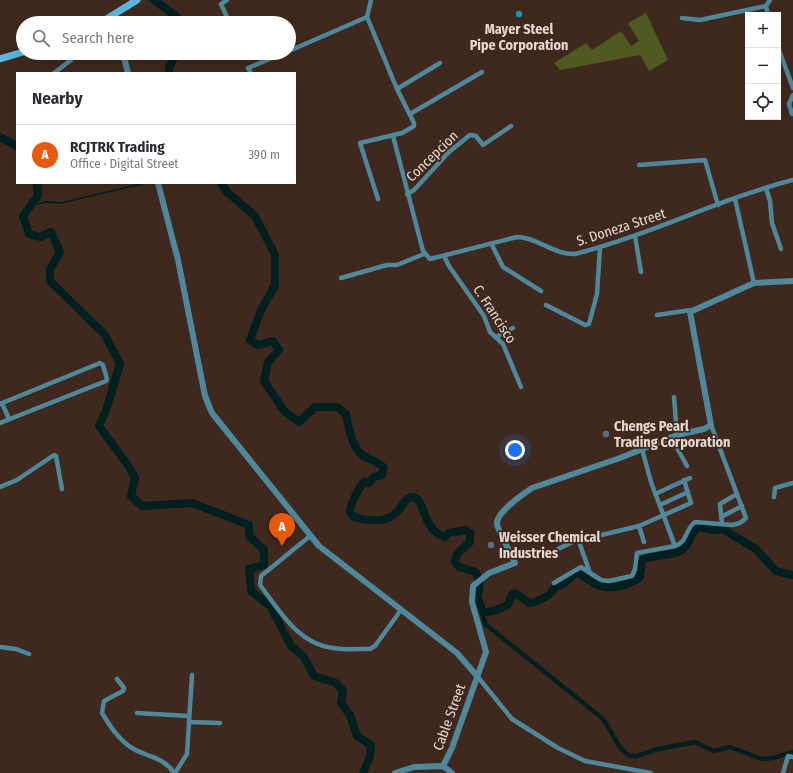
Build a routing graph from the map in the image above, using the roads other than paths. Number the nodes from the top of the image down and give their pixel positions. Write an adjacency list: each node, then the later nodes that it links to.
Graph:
1 (227, 0): 8 (street)
2 (371, 0): 9 (street)
3 (770, 0): 5 (street)
4 (136, 1): 7 (main road)
5 (766, 6): 6 (street); 10 (street)
6 (767, 12)
7 (117, 16)
8 (227, 16)
9 (367, 17): 11 (street); 24 (street)
10 (682, 18)
11 (296, 48)
12 (778, 48): 23 (street)
13 (16, 54): 14 (main road)
14 (0, 59)
15 (71, 60): 20 (street)
16 (125, 60): 21 (street)
17 (266, 60): 19 (street)
18 (440, 63): 24 (street)
19 (249, 71)
20 (55, 72)
21 (128, 72)
22 (482, 72): 26 (street)
23 (793, 88)
24 (397, 89): 26 (street)
25 (793, 95): 27 (street)
26 (410, 114): 29 (street)
27 (792, 114)
28 (511, 126): 34 (street, Concepcion)
29 (393, 136): 34 (street); 35 (street)
30 (639, 165): 37 (street)
31 (793, 180): 33 (street, S. Doneza Street)
32 (158, 184): 78 (street)
33 (766, 188): 36 (street, S. Doneza Street); 41 (street)
34 (407, 194): 42 (street)
35 (378, 199)
36 (735, 199): 37 (street, S. Doneza Street); 47 (street)
37 (718, 205): 38 (street, S. Doneza Street)
38 (634, 236): 40 (street, S. Doneza Street); 44 (street)
39 (492, 243): 40 (street, S. Doneza Street); 43 (street, S. Doneza Street); 48 (street)
40 (600, 248): 49 (street)
41 (781, 249)
42 (424, 254): 43 (street, S. Doneza Street); 45 (street)
43 (444, 256): 53 (street, C. Francisco)
44 (641, 272)
45 (341, 278)
46 (793, 281): 47 (street)
47 (754, 283): 50 (street)
48 (541, 291)
49 (546, 305)
50 (692, 310): 51 (street); 59 (street)
51 (657, 315)
52 (513, 328): 53 (street)
53 (496, 337): 54 (street, C. Francisco)
54 (521, 387)
55 (674, 397): 60 (street)
56 (1, 404): 57 (street); 57 (street)
57 (9, 419): 58 (street)
58 (0, 423)
59 (711, 425): 60 (street); 70 (street)
60 (674, 436): 61 (street); 62 (street)
61 (642, 449): 69 (street); 89 (street, Cable Street)
62 (687, 466)
63 (690, 478): 64 (street)
64 (684, 480): 68 (street); 69 (street)
65 (793, 483): 71 (street)
66 (0, 487): 67 (street)
67 (62, 488)
68 (688, 492): 72 (street); 74 (street)
69 (655, 494): 72 (street)
70 (737, 494): 73 (street); 75 (street)
71 (774, 497)
72 (660, 505): 74 (street)
73 (742, 506): 75 (street); 76 (street)
74 (663, 516): 77 (street); 81 (street)
75 (721, 517): 76 (street)
76 (722, 524): 81 (street)
77 (639, 526): 79 (street); 80 (street)
78 (310, 536): 85 (street); 85 (street)
79 (578, 539): 82 (street); 83 (street)
80 (644, 542)
81 (675, 546): 83 (street)
82 (558, 549)
83 (590, 573): 84 (street)
84 (554, 583)
85 (401, 610): 89 (street)
86 (0, 647): 87 (street)
87 (29, 654)
88 (192, 675): 92 (street)
89 (477, 676): 96 (street, Cable Street); 100 (street)
90 (117, 679): 97 (street)
91 (137, 713): 92 (street)
92 (189, 716): 93 (street)
93 (189, 722): 94 (street); 97 (street)
94 (220, 723)
95 (793, 757): 101 (street)
96 (443, 766): 98 (street); 99 (street)
97 (174, 773)
98 (395, 773)
99 (452, 773)
100 (651, 773)
101 (783, 773)

